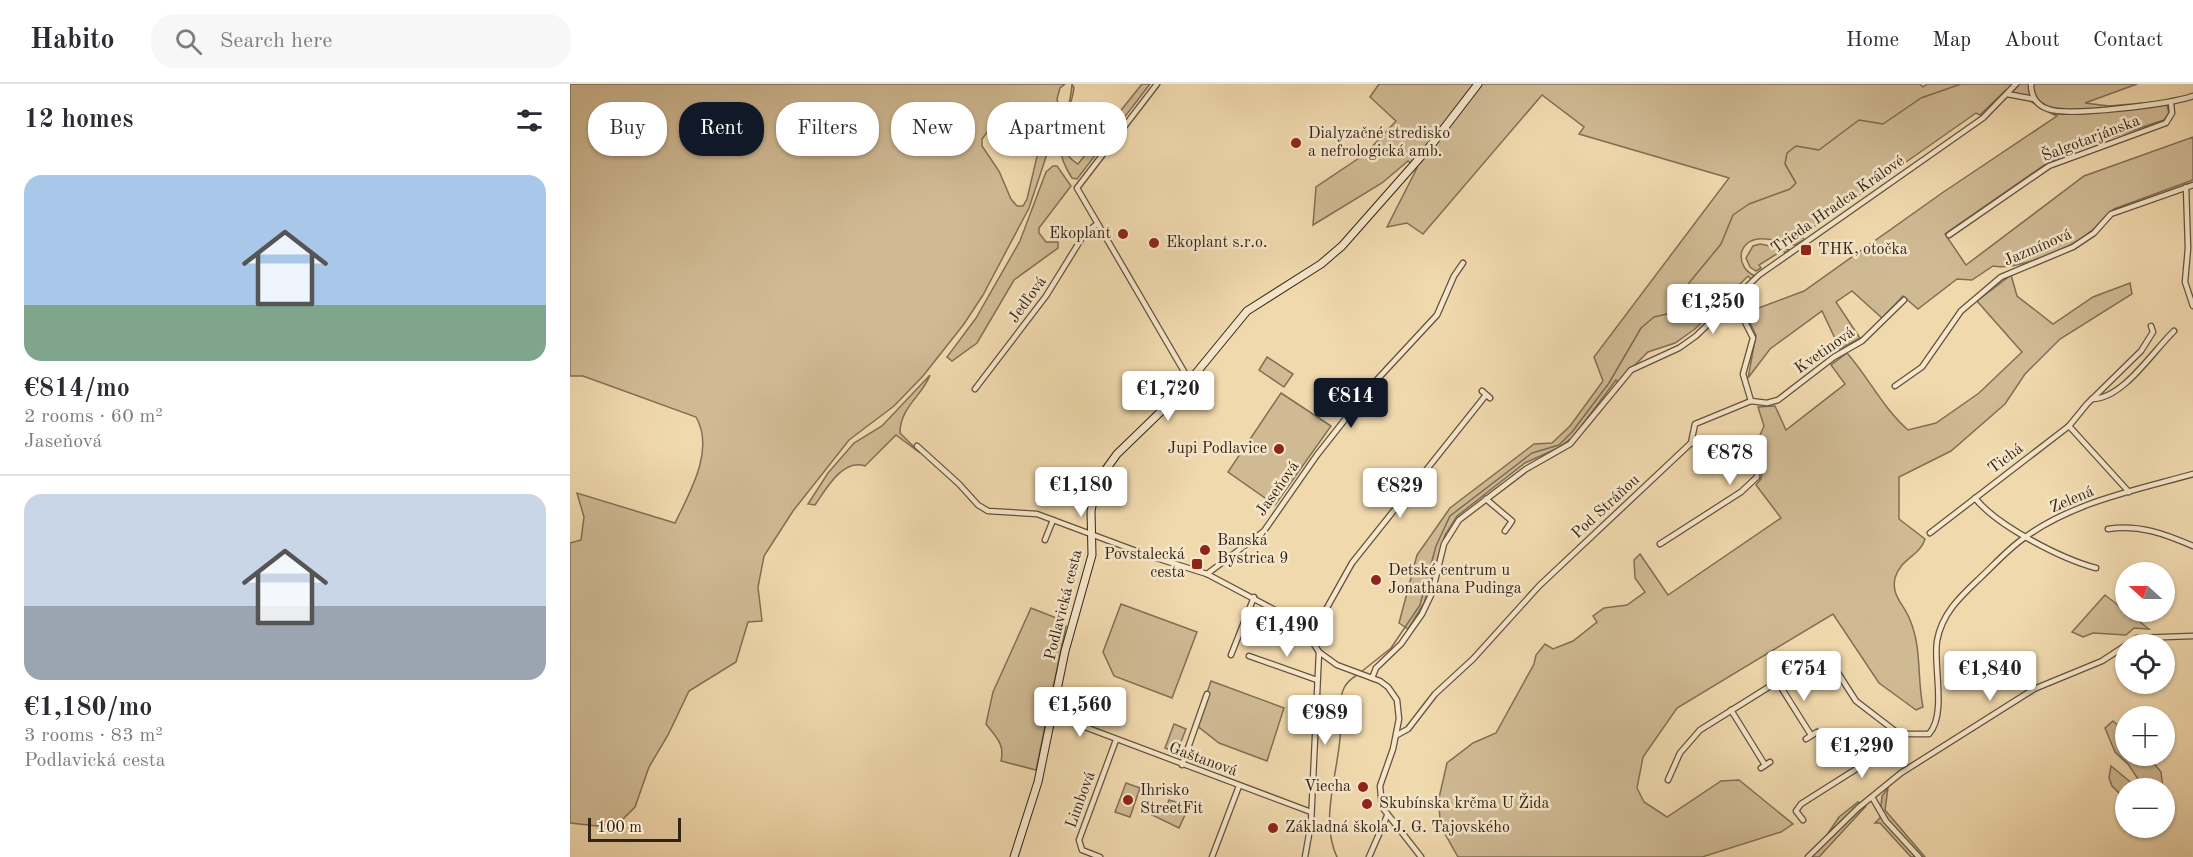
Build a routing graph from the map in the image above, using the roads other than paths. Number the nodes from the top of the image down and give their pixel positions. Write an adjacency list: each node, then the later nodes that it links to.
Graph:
1 (1157, 84): 11 (street)
2 (1478, 84): 19 (main road, Podlavická cesta)
3 (2016, 84): 5 (street, Trieda Hradca Králové)
4 (2031, 84): 7 (street)
5 (2007, 94): 7 (street, Šalgotarjánska); 14 (street, Trieda Hradca Králové)
6 (2193, 96): 8 (street, Šalgotarjánska)
7 (2034, 99): 8 (street, Šalgotarjánska)
8 (2171, 103): 12 (street, Šalgotarjánska)
9 (2193, 185): 10 (street, Jazmínová)
10 (2186, 187): 16 (street); 20 (street, Jazmínová)
11 (1097, 224): 19 (street); 21 (street, Jedľová)
12 (1949, 235)
13 (1463, 263): 42 (street, Jaseňová)
14 (1734, 300): 24 (street); 31 (street, Trieda Hradca Králové)
15 (1904, 300): 24 (street, Kvetinová)
16 (2193, 306)
17 (2151, 326): 23 (street, Tichá)
18 (2174, 331): 23 (street, Tichá)
19 (1189, 380): 36 (main road, Podlavická cesta)
20 (1895, 386)
21 (975, 388)
22 (1486, 395): 45 (street)
23 (2092, 399): 25 (street, Tichá)
24 (1751, 401): 26 (street, Kvetinová)
25 (2069, 426): 29 (street, Zelená); 30 (street, Tichá)
26 (1691, 443): 39 (street); 57 (street, Pod Stráňou)
27 (917, 446): 32 (street)
28 (2193, 474): 29 (street, Zelená)
29 (2128, 492): 37 (street, Zelená)
30 (1975, 498): 35 (street, Tichá); 37 (street)
31 (1486, 499): 34 (street); 49 (street, Trieda Hradca Králové)
32 (1053, 520): 36 (street); 38 (street)
33 (2108, 529): 40 (street)
34 (1505, 531)
35 (1930, 533)
36 (1092, 534): 42 (street); 54 (main road, Podlavická cesta)
37 (2026, 536): 41 (street); 56 (street, Zelená)
38 (1045, 540)
39 (1660, 544)
40 (2193, 546)
41 (2096, 568)
42 (1208, 574): 43 (street)
43 (1254, 597): 45 (street); 47 (street)
44 (2193, 636): 65 (street)
45 (1310, 638): 46 (street)
46 (1319, 652): 49 (street); 50 (street)
47 (1231, 655)
48 (1249, 656): 50 (street)
49 (1372, 678): 57 (street)
50 (1317, 680): 66 (street)
51 (1777, 681): 53 (street); 56 (street); 58 (street)
52 (1207, 694): 61 (street)
53 (1731, 710): 62 (street); 63 (street)
54 (1053, 715): 60 (street, Gaštanová); 69 (main road, Podlavická cesta)
55 (1817, 732): 58 (street)
56 (1899, 734): 68 (street)
57 (1397, 735): 67 (street)
58 (1811, 735): 59 (street)
59 (1806, 739)
60 (1116, 740): 61 (street, Gaštanová); 70 (street, Limbová)
61 (1182, 765): 64 (street, Gaštanová)
62 (1765, 765)
63 (1668, 780)
64 (1239, 786): 66 (street, Gaštanová); 71 (street)
65 (1872, 796): 75 (street); 76 (street)
66 (1311, 812): 72 (street)
67 (1387, 816): 73 (street); 74 (street)
68 (1803, 820)
69 (1014, 857)
70 (1100, 857)
71 (1212, 857)
72 (1305, 857)
73 (1369, 857)
74 (1420, 857)
75 (1808, 857)
76 (1919, 857)

